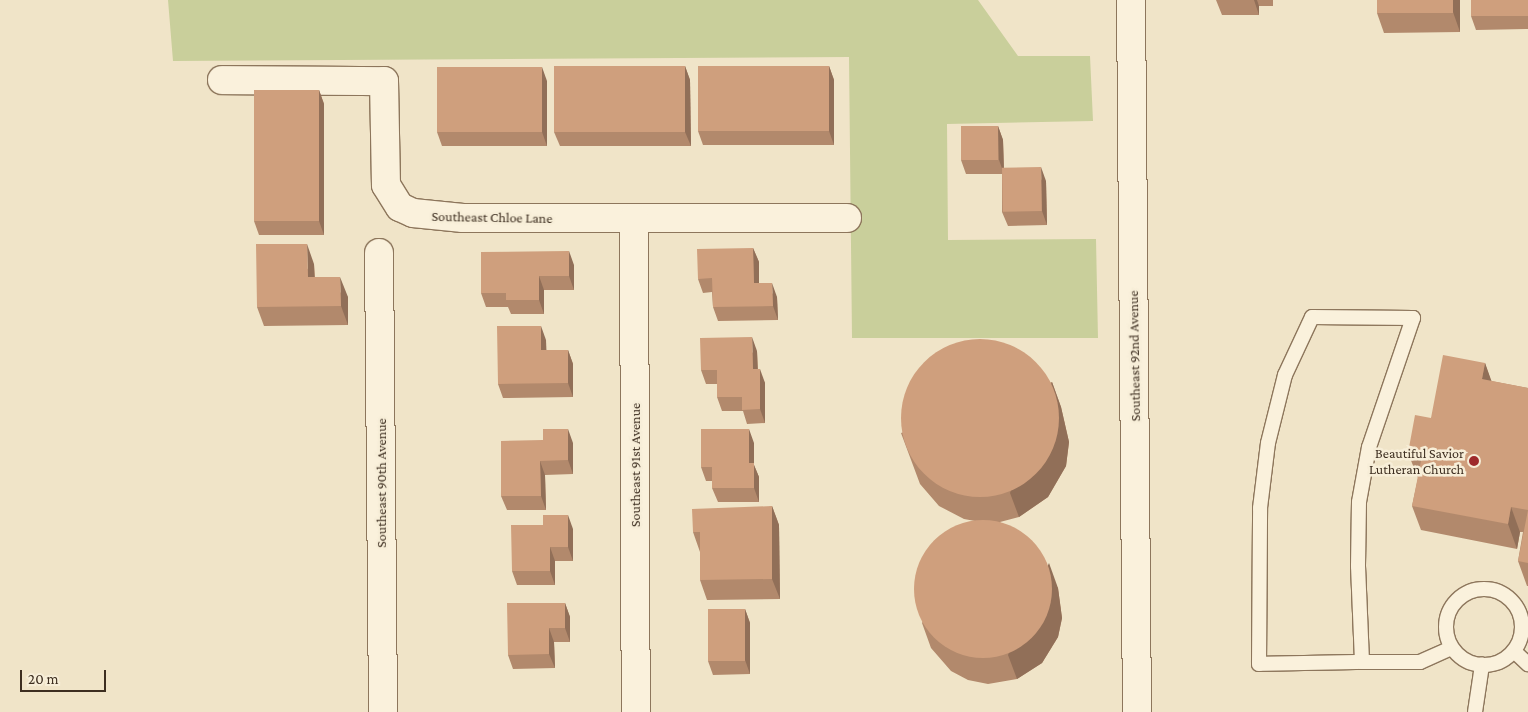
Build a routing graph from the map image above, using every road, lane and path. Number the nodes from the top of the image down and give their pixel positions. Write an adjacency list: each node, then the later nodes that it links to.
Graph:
1 (1131, 0): 13 (street, Southeast 92nd Avenue)
2 (222, 80): 3 (street, Southeast Chloe Lane)
3 (634, 218): 4 (street, Southeast Chloe Lane); 12 (street, Southeast 91st Avenue)
4 (847, 218)
5 (380, 254): 11 (street, Southeast 90th Avenue)
6 (1451, 648): 7 (lane); 8 (lane); 10 (lane)
7 (1514, 652): 9 (lane); 10 (lane)
8 (1362, 662): 8 (lane)
9 (1528, 664)
10 (1482, 665): 14 (lane)
11 (383, 712)
12 (636, 712)
13 (1137, 712)
14 (1475, 712)

